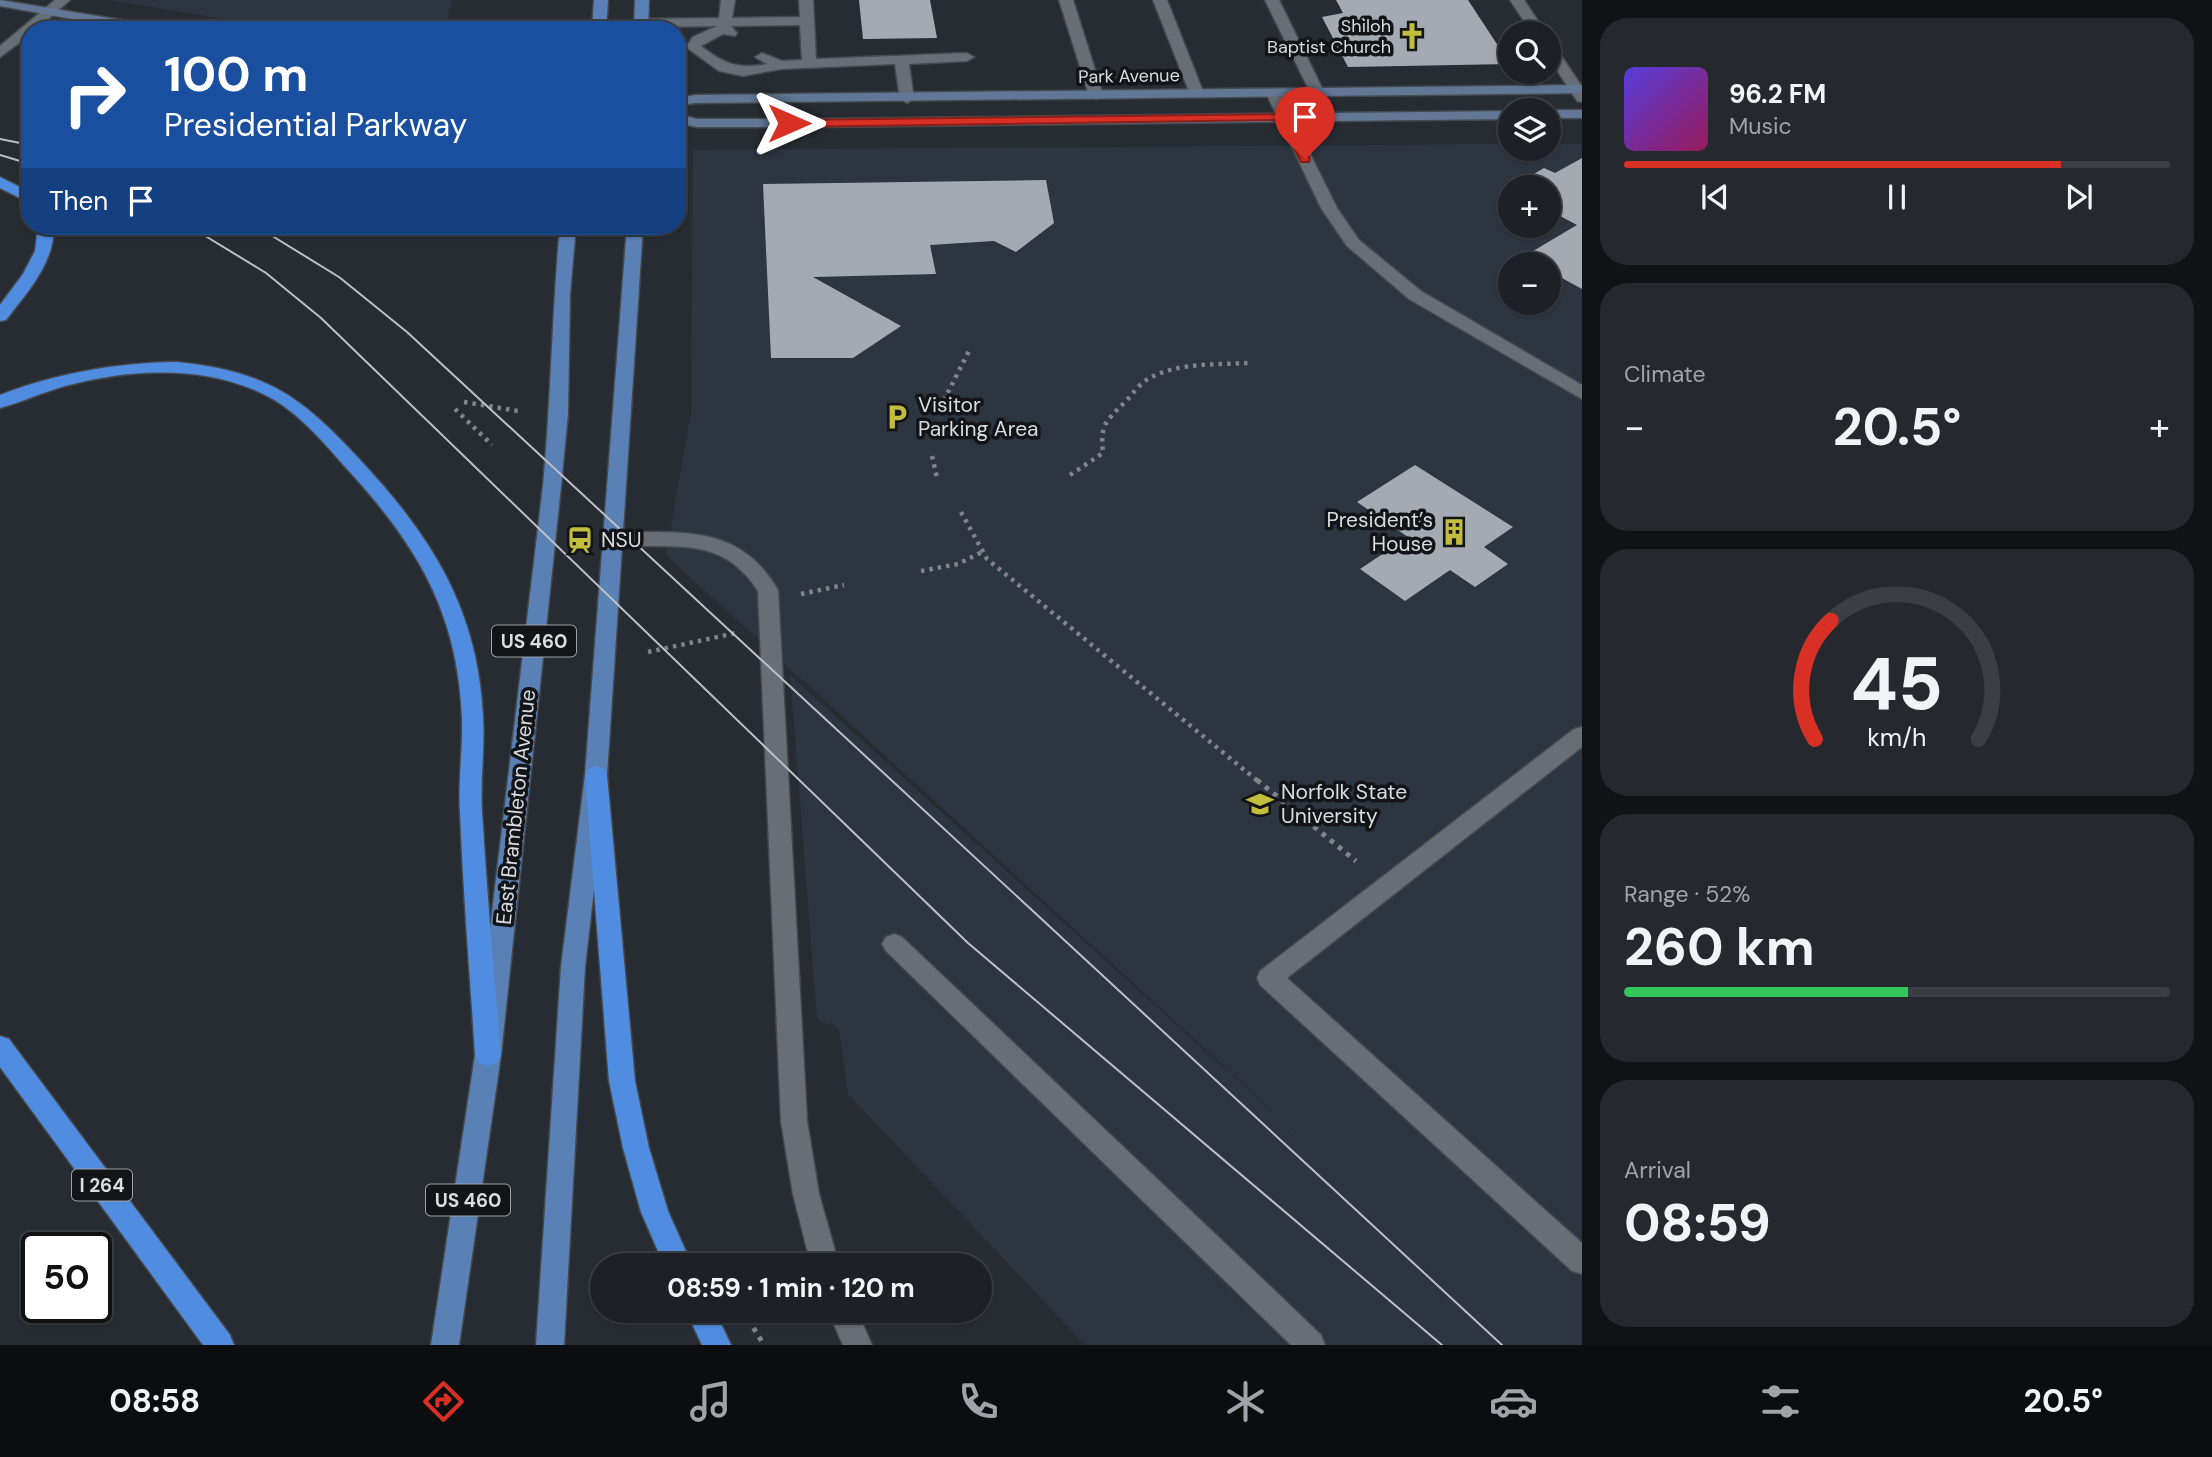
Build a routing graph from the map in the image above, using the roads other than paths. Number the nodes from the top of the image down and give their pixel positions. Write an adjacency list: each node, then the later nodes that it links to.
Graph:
1 (601, 0): 13 (main road)
2 (642, 0): 14 (main road)
3 (728, 0): 18 (street)
4 (806, 0): 15 (street)
5 (1066, 0): 31 (street)
6 (1160, 0): 30 (street)
7 (1272, 0): 27 (street)
8 (1517, 0): 16 (street)
9 (0, 2): 10 (main road)
10 (57, 6): 11 (street); 12 (main road)
11 (39, 21)
12 (120, 21)
13 (600, 21)
14 (641, 21)
15 (807, 21): 18 (street); 24 (street)
16 (1531, 21)
17 (686, 27): 18 (street)
18 (727, 28): 25 (street)
19 (21, 36): 20 (street)
20 (0, 53)
21 (762, 57): 25 (street)
22 (967, 57): 23 (street)
23 (901, 60): 24 (street); 32 (street)
24 (809, 63): 25 (street)
25 (780, 65)
26 (1561, 65): 28 (street)
27 (1317, 92): 28 (main road, Park Avenue); 29 (main road, Park Avenue)
28 (1580, 92)
29 (1273, 93): 30 (main road, Park Avenue); 37 (street)
30 (1197, 94): 31 (main road, Park Avenue)
31 (1096, 95): 32 (main road, Park Avenue)
32 (907, 99): 33 (main road, Park Avenue)
33 (686, 100)
34 (1561, 114): 35 (main road)
35 (1582, 114)
36 (1498, 115): 37 (main road)
37 (1284, 117): 38 (main road); 45 (street)
38 (686, 120)
39 (0, 182): 40 (highway)
40 (21, 193)
41 (47, 235): 44 (highway)
42 (567, 235): 52 (main road, East Brambleton Avenue / US 460)
43 (634, 235): 47 (main road, US 460)
44 (0, 316)
45 (1582, 393)
46 (0, 402): 52 (highway)
47 (614, 539): 49 (main road, US 460); 54 (street)
48 (1582, 735): 55 (street)
49 (596, 775): 53 (highway); 60 (main road, US 460)
50 (894, 944): 63 (street)
51 (0, 1047): 58 (highway, I 264)
52 (488, 1055): 59 (main road, East Brambleton Avenue / US 460)
53 (673, 1253)
54 (822, 1253)
55 (1582, 1261)
56 (706, 1323): 61 (highway)
57 (848, 1323): 62 (street)
58 (211, 1334)
59 (446, 1345)
60 (550, 1345)
61 (717, 1345)
62 (858, 1345)
63 (1311, 1345)

